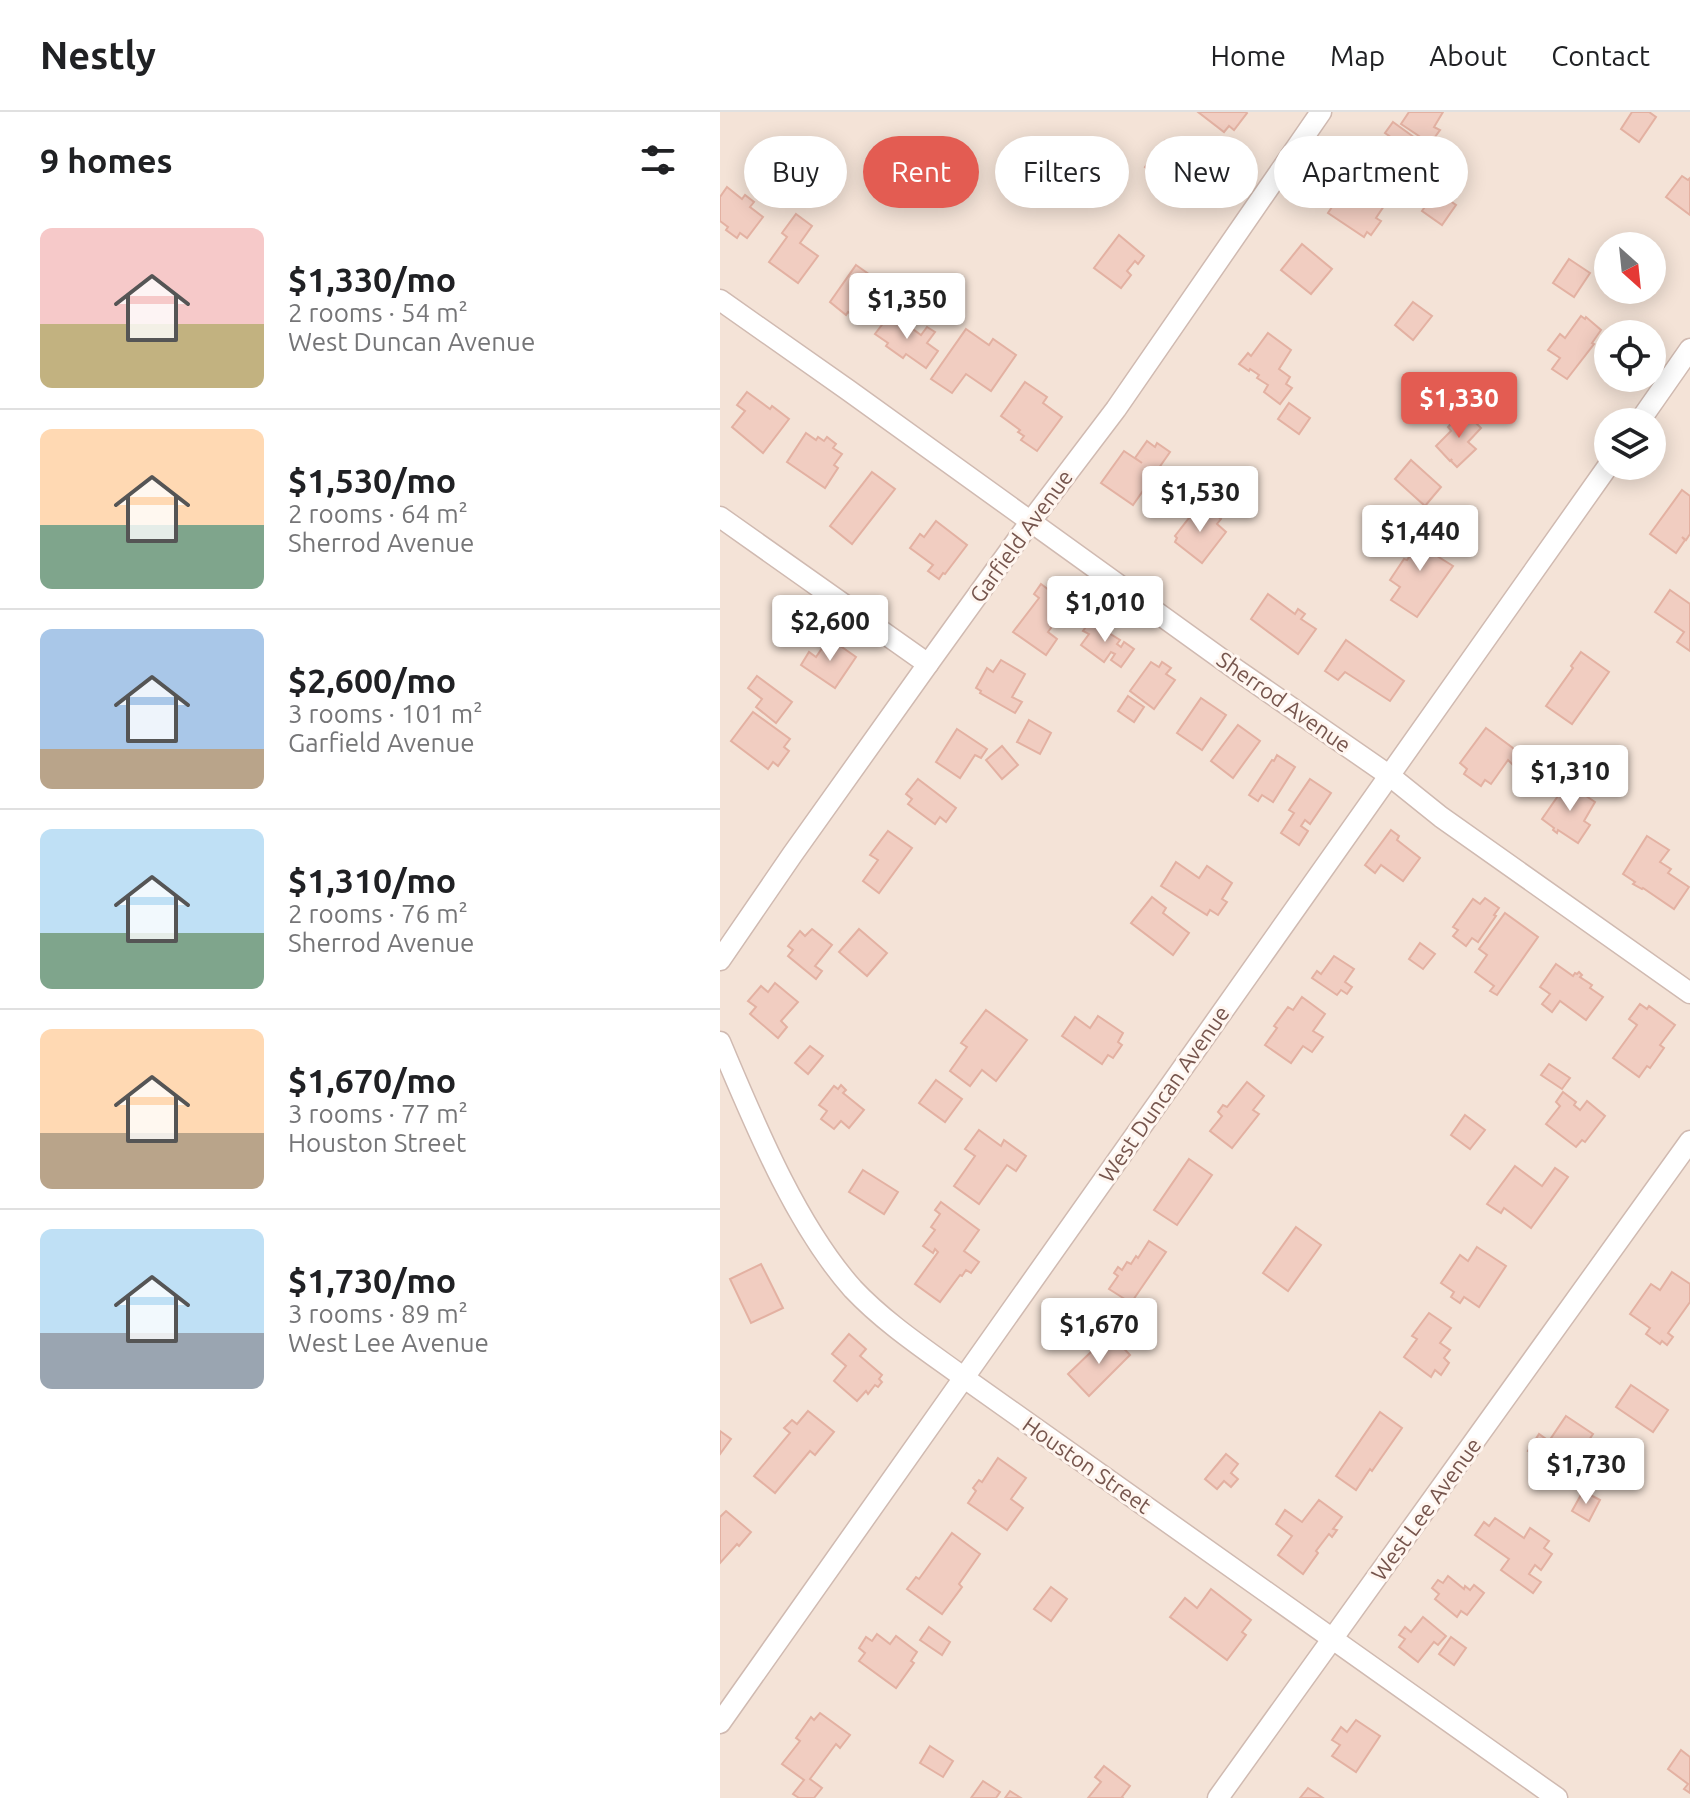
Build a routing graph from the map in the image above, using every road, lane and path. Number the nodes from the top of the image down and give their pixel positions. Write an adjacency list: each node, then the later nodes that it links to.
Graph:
1 (1321, 112): 7 (street, Garfield Avenue)
2 (720, 300): 7 (street, Sherrod Avenue)
3 (1690, 349): 4 (street)
4 (1649, 408)
5 (1598, 480): 9 (street, West Duncan Avenue)
6 (720, 517): 8 (street)
7 (1031, 521): 8 (street, Garfield Avenue); 9 (street, Sherrod Avenue)
8 (928, 664): 10 (street, Garfield Avenue)
9 (1390, 776): 11 (street, Sherrod Avenue); 14 (street, West Duncan Avenue)
10 (720, 960)
11 (1690, 993)
12 (720, 1042): 14 (street, Houston Street)
13 (1690, 1141): 15 (street, West Lee Avenue)
14 (963, 1377): 15 (street, Houston Street); 16 (street, West Duncan Avenue)
15 (1332, 1639): 17 (street, West Lee Avenue); 18 (street, Houston Street)
16 (720, 1723)
17 (1218, 1798)
18 (1557, 1798)

